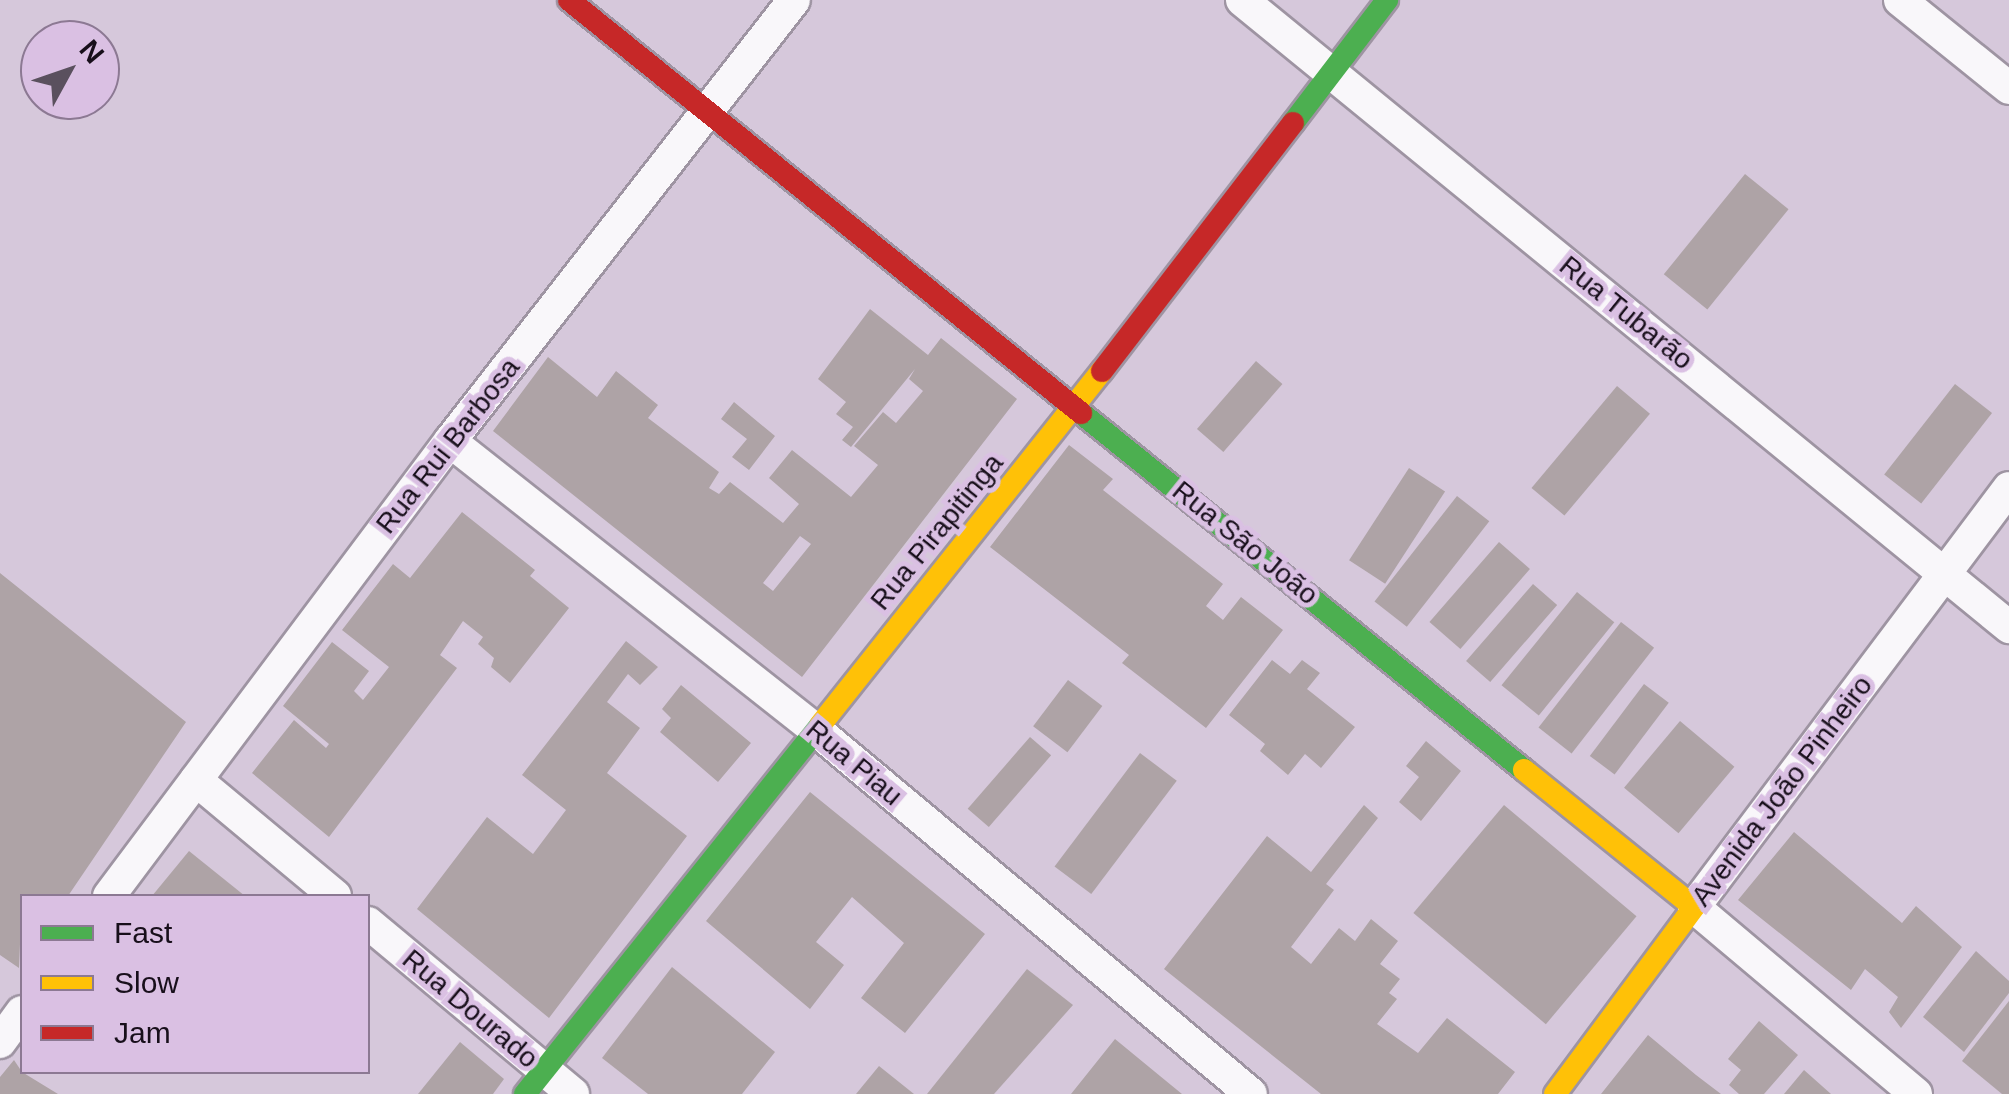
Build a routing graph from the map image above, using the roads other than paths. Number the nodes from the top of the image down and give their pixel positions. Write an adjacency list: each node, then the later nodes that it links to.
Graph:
1 (569, 0): 8 (street, Rua São João)
2 (794, 0): 8 (street, Rua Rui Barbosa)
3 (1242, 0): 6 (street, Rua Tubarão)
4 (1388, 0): 6 (street, Rua Pirapitinga)
5 (1900, 0): 7 (street)
6 (1332, 72): 9 (street, Rua Pirapitinga); 12 (street, Rua Tubarão)
7 (2009, 88)
8 (709, 112): 9 (street, Rua São João); 10 (street, Rua Rui Barbosa)
9 (1076, 406): 14 (street, Rua Pirapitinga); 18 (street, Rua São João)
10 (450, 441): 14 (street, Rua Piau); 15 (street, Rua Rui Barbosa)
11 (2009, 488): 12 (street, Avenida João Pinheiro)
12 (1944, 575): 13 (street, Rua Tubarão); 18 (street, Avenida João Pinheiro)
13 (2009, 627)
14 (816, 730): 22 (street, Rua Pirapitinga); 24 (street, Rua Piau)
15 (196, 780): 16 (street, Rua Rui Barbosa); 17 (street)
16 (110, 894)
17 (333, 894)
18 (1694, 908): 25 (street, Avenida João Pinheiro); 26 (street, Rua São João)
19 (370, 926): 22 (street, Rua Dourado)
20 (20, 1015): 21 (street)
21 (0, 1042)
22 (534, 1082): 23 (street, Rua Dourado)
23 (573, 1094)
24 (1251, 1094)
25 (1555, 1094)
26 (1916, 1094)

